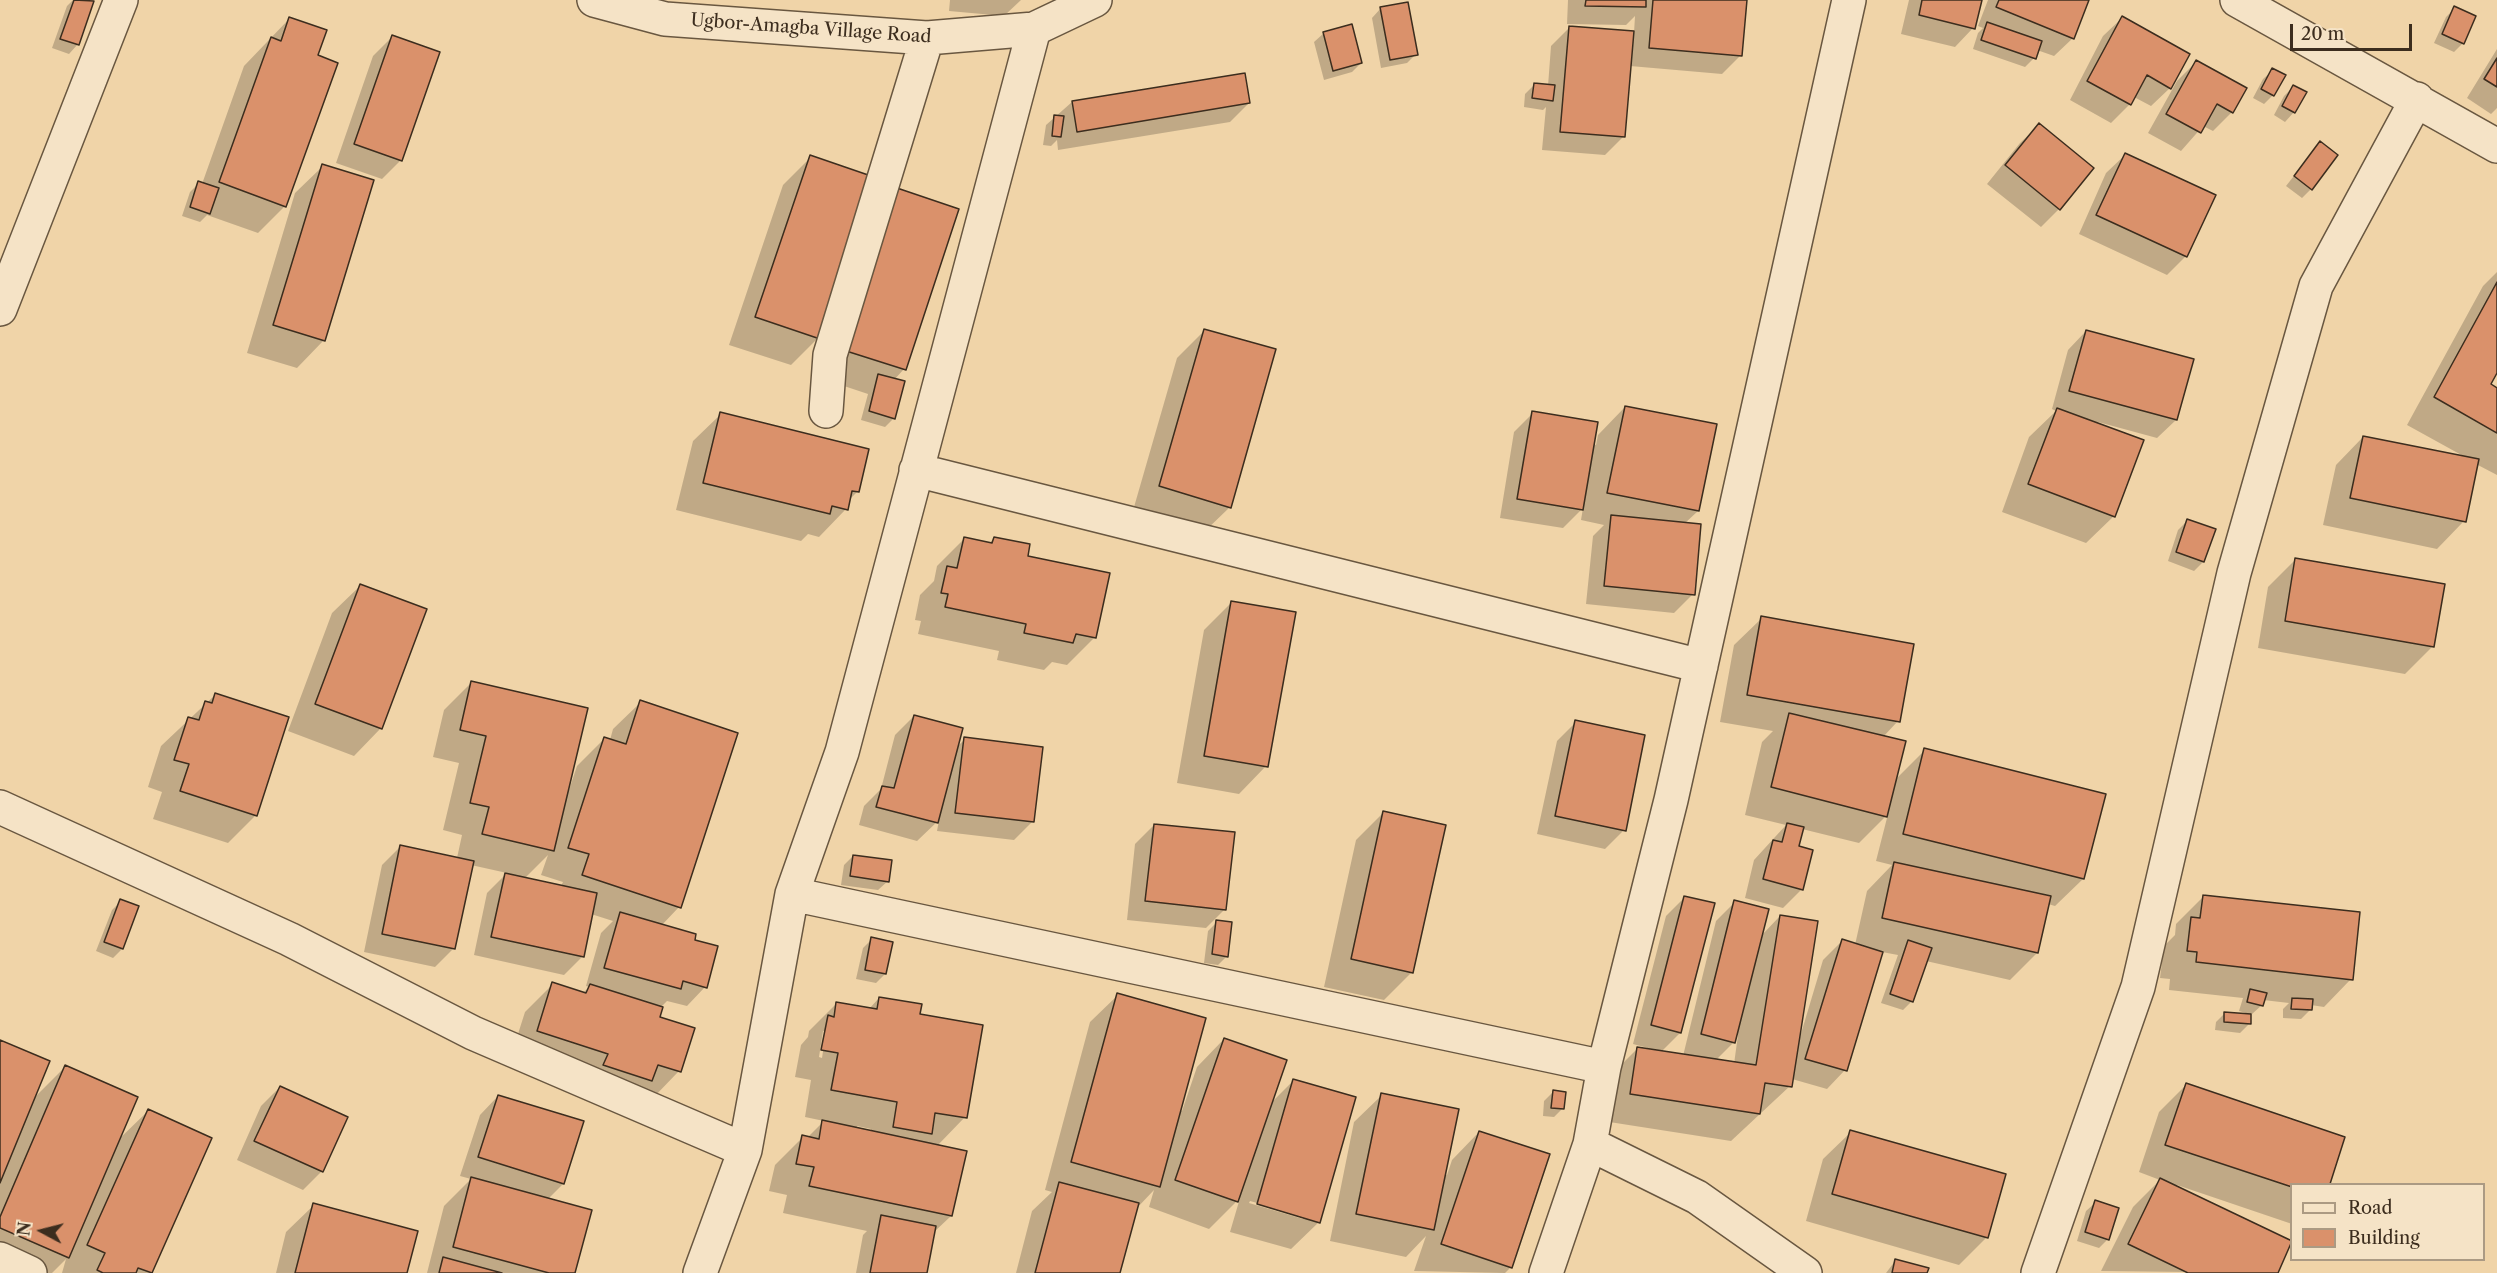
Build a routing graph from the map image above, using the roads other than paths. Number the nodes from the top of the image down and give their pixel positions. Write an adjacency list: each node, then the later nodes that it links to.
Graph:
1 (122, 0): 11 (street)
2 (594, 0): 6 (street, Ugbor-Amagba Village Road)
3 (1095, 0): 7 (street, Ugbor-Amagba Village Road)
4 (1849, 0): 14 (street)
5 (2237, 0): 9 (street)
6 (664, 10): 8 (street, Ugbor-Amagba Village Road)
7 (1034, 28): 8 (street, Ugbor-Amagba Village Road); 13 (street)
8 (927, 38): 12 (street)
9 (2417, 99): 10 (street); 25 (street)
10 (2497, 146)
11 (0, 309)
12 (826, 411)
13 (916, 470): 14 (street); 16 (street)
14 (1701, 666): 17 (street)
15 (0, 807): 19 (street)
16 (792, 894): 17 (street); 19 (street)
17 (1604, 1067): 18 (street)
18 (1590, 1144): 23 (street); 24 (street)
19 (745, 1150): 22 (street)
20 (0, 1259): 21 (street)
21 (30, 1273)
22 (700, 1273)
23 (1546, 1273)
24 (1805, 1273)
25 (2038, 1273)

